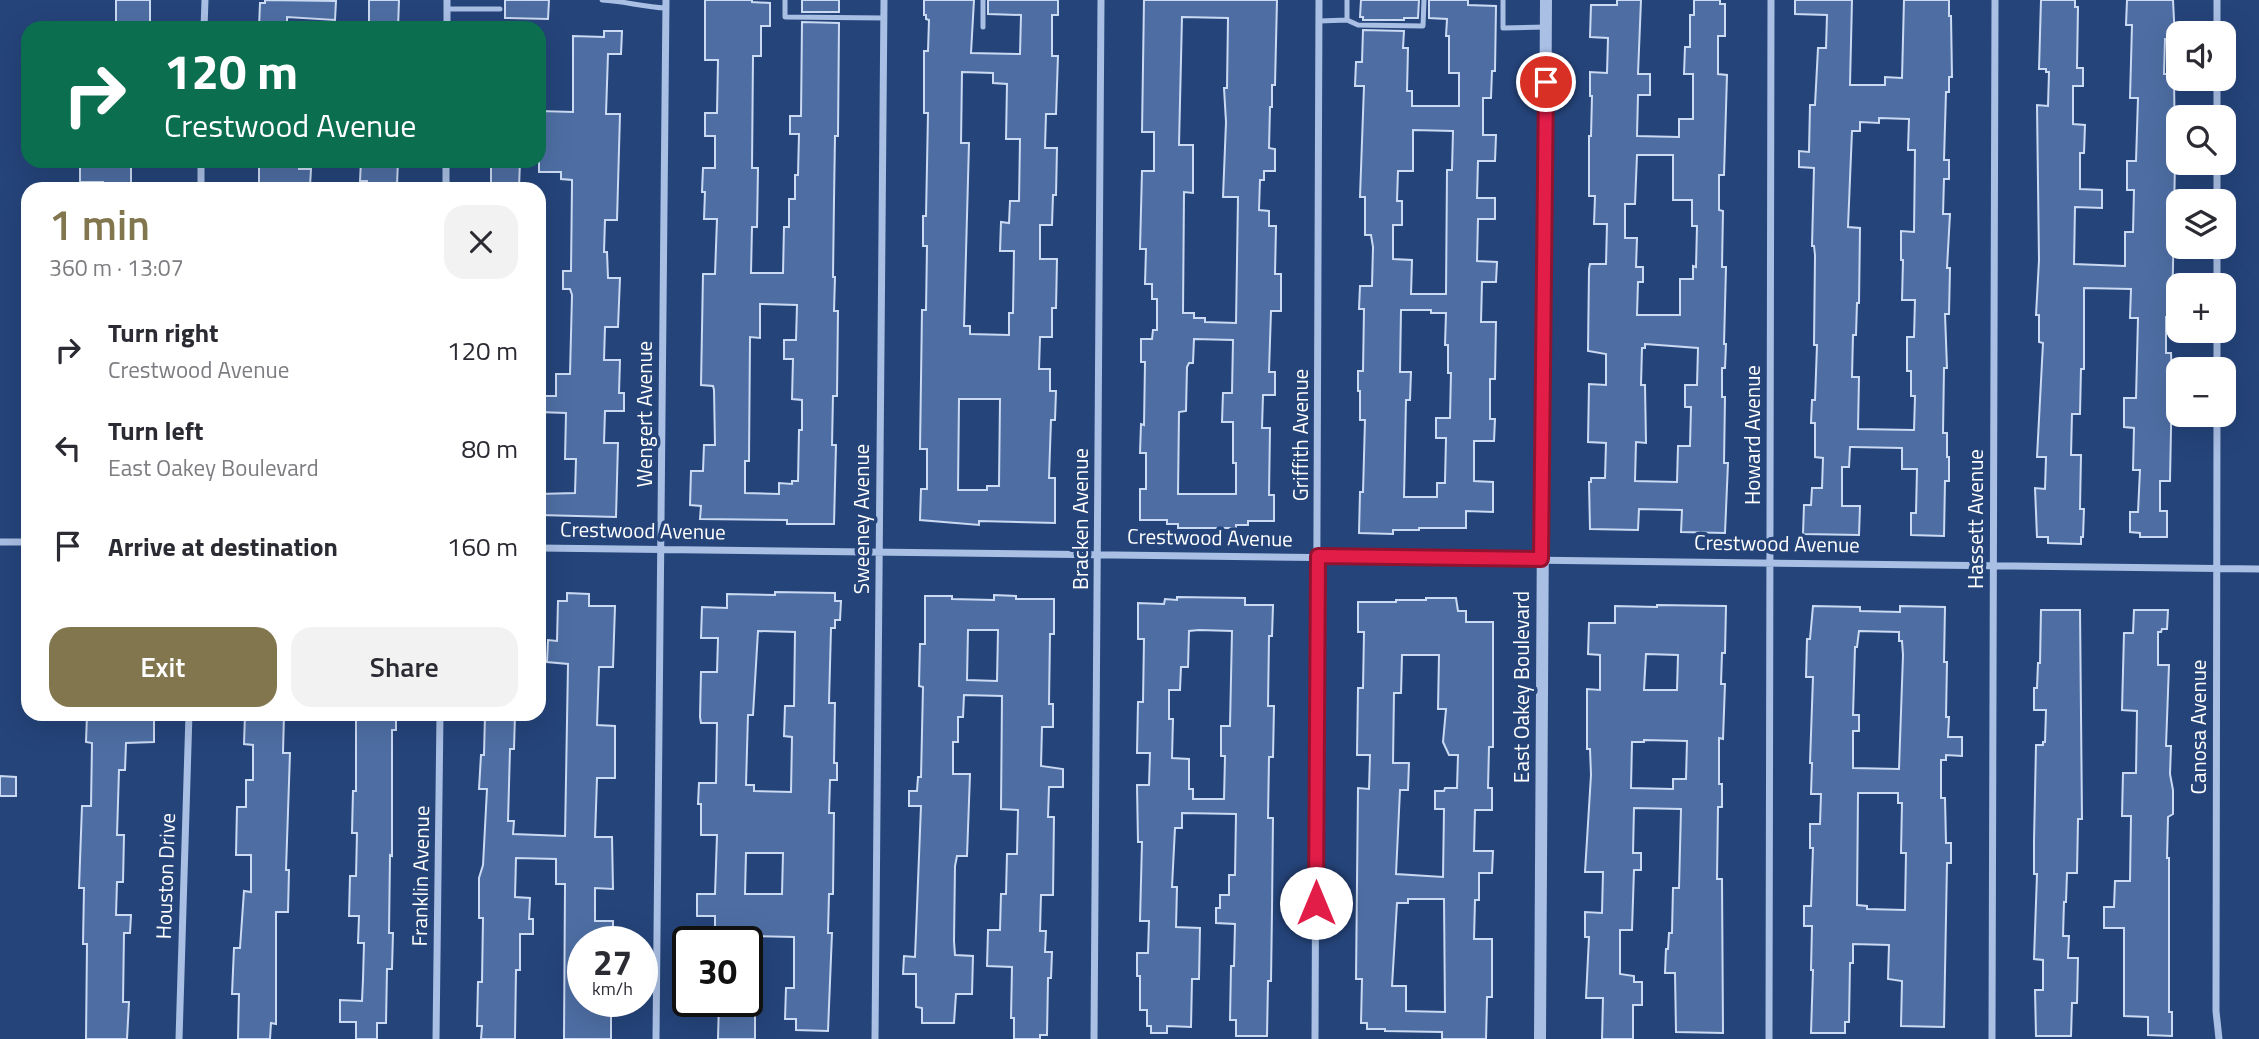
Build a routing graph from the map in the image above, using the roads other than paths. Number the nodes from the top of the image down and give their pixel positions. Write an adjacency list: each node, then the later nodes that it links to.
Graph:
1 (205, 0): 21 (street)
2 (447, 0): 17 (street)
3 (602, 0): 16 (lane)
4 (785, 0): 19 (lane)
5 (884, 0): 19 (street, Sweeney Avenue)
6 (983, 0): 25 (lane)
7 (1101, 0): 33 (street, Bracken Avenue)
8 (1319, 0): 23 (street, Griffith Avenue)
9 (1347, 0): 20 (lane)
10 (1424, 0): 20 (lane)
11 (1503, 0): 26 (lane)
12 (1546, 0): 26 (street, East Oakey Boulevard)
13 (1771, 0): 36 (street, Howard Avenue)
14 (1995, 0): 37 (street, Hassett Avenue)
15 (2217, 0): 24 (street)
16 (666, 4): 31 (street, Wengert Avenue)
17 (447, 9): 18 (lane); 22 (street)
18 (500, 9)
19 (884, 18): 32 (street, Sweeney Avenue)
20 (1347, 20): 23 (lane)
21 (204, 21)
22 (447, 21)
23 (1319, 21): 34 (street, Griffith Avenue)
24 (2217, 21)
25 (983, 27)
26 (1546, 27): 35 (street, East Oakey Boulevard)
27 (2217, 427): 38 (street, Canosa Avenue)
28 (0, 542): 29 (street)
29 (21, 542)
30 (546, 548): 31 (street, Crestwood Avenue)
31 (661, 549): 32 (street, Crestwood Avenue); 44 (street, Wengert Avenue)
32 (880, 551): 33 (street, Crestwood Avenue); 45 (street, Sweeney Avenue)
33 (1099, 554): 34 (street, Crestwood Avenue); 46 (street, Bracken Avenue)
34 (1318, 556): 35 (street, Crestwood Avenue); 47 (street, Griffith Avenue)
35 (1541, 559): 36 (street, Crestwood Avenue); 48 (street, East Oakey Boulevard)
36 (1770, 561): 37 (street, Crestwood Avenue); 49 (street, Howard Avenue)
37 (1993, 565): 38 (street, Crestwood Avenue); 50 (street, Hassett Avenue)
38 (2217, 568): 39 (street, Crestwood Avenue); 51 (street, Canosa Avenue)
39 (2259, 569)
40 (188, 721): 42 (street, Houston Drive)
41 (440, 721): 43 (street, Franklin Avenue)
42 (179, 1039)
43 (436, 1039)
44 (656, 1039)
45 (876, 1039)
46 (1094, 1039)
47 (1315, 1039)
48 (1540, 1039)
49 (1769, 1039)
50 (1992, 1039)
51 (2218, 1039)

